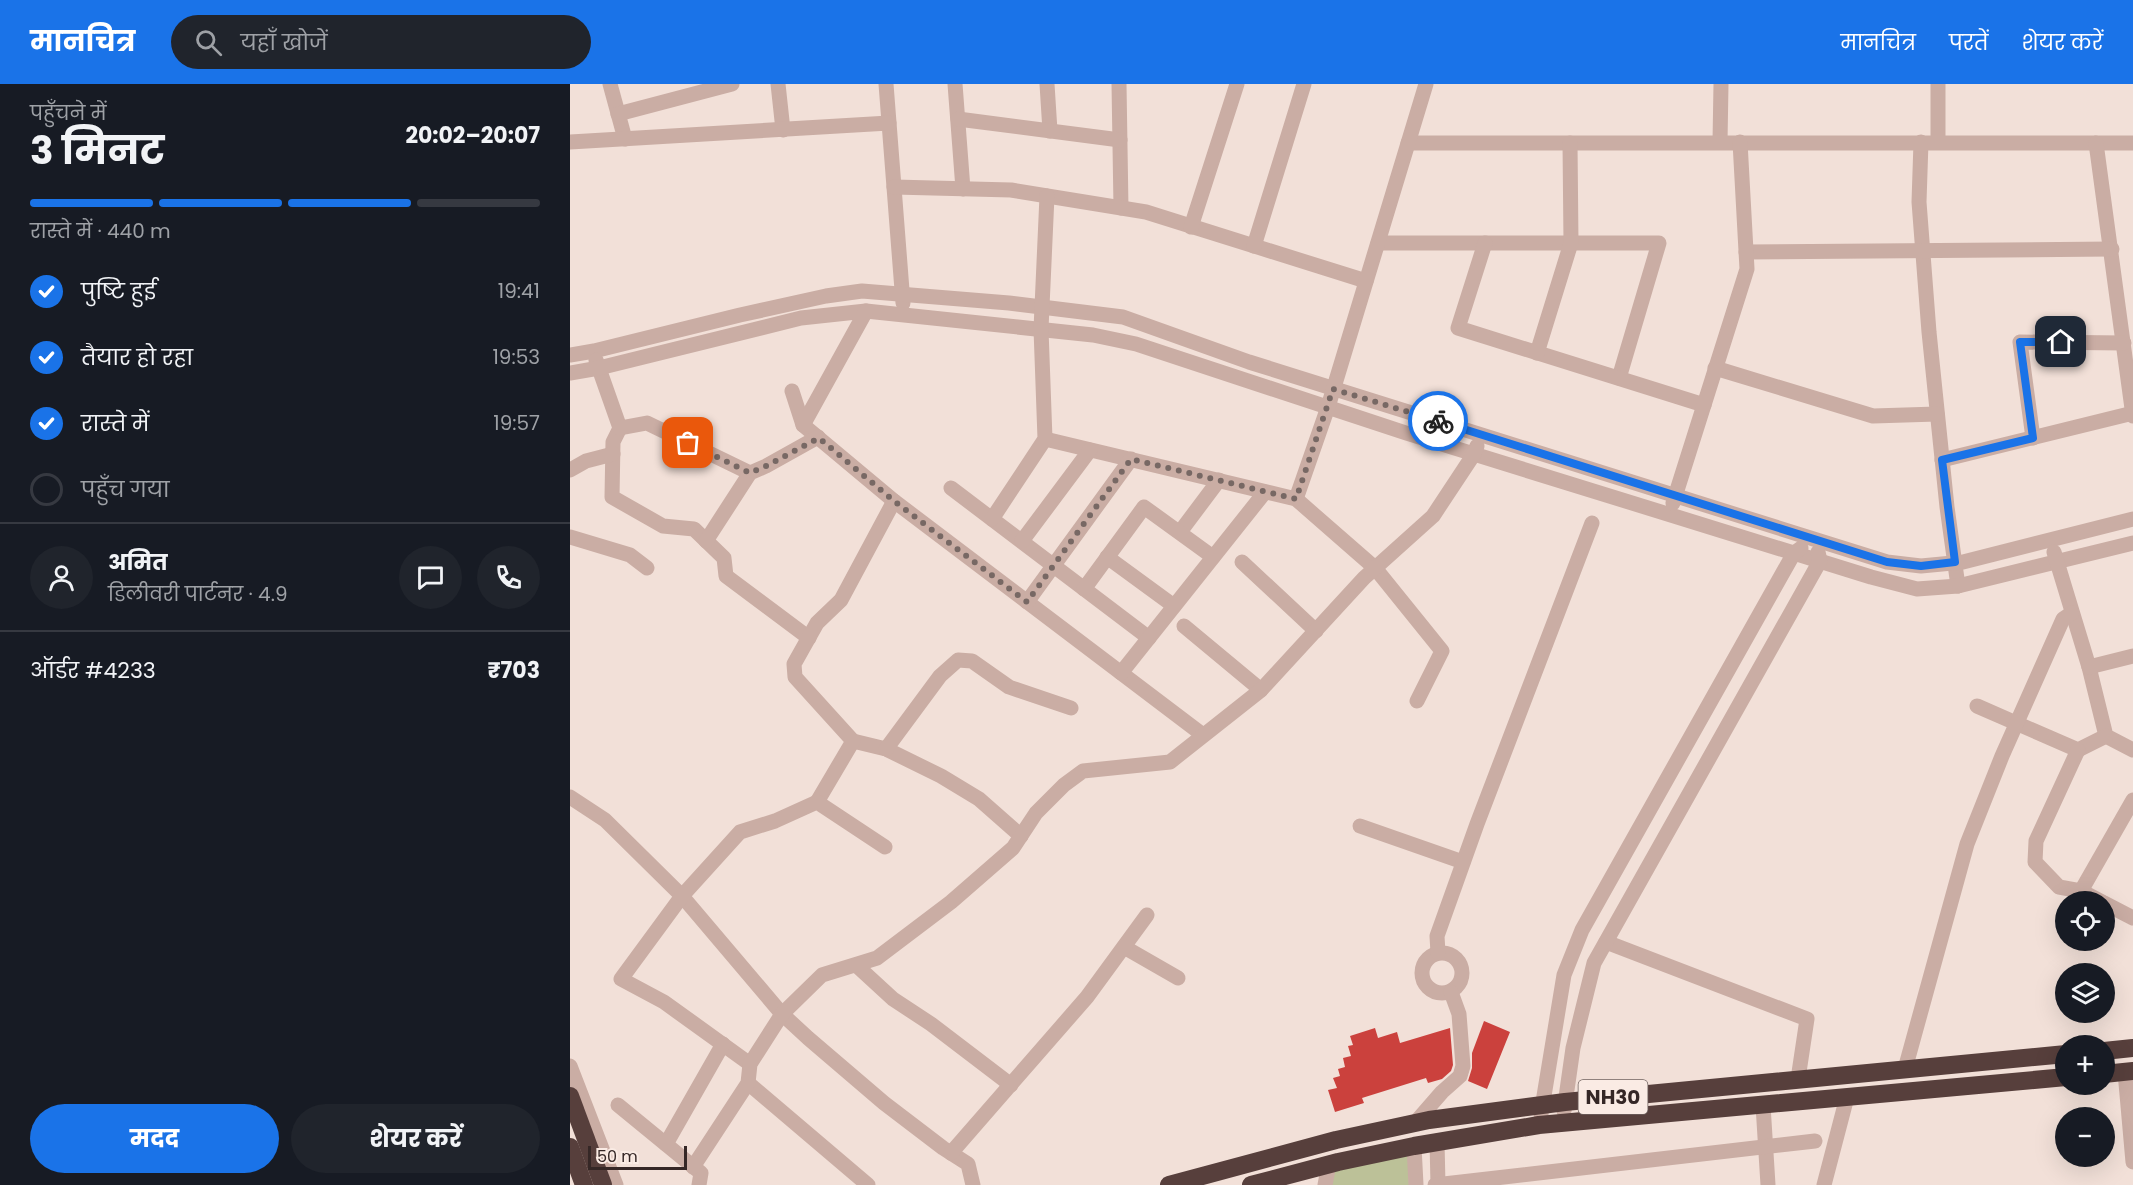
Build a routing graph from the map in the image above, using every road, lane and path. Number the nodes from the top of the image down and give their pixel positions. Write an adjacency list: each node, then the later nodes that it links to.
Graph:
1 (610, 84): 13 (street)
2 (732, 84): 13 (street)
3 (778, 84): 16 (street)
4 (886, 84): 15 (street)
5 (955, 84): 14 (street)
6 (1047, 84): 17 (street)
7 (1119, 84): 19 (street)
8 (1237, 84): 33 (street)
9 (1304, 84): 37 (street)
10 (1426, 84): 25 (street)
11 (1721, 84): 21 (street)
12 (1938, 84): 24 (street)
13 (618, 114): 18 (street)
14 (957, 119): 17 (street); 30 (street)
15 (889, 123): 16 (street); 29 (street)
16 (783, 130): 18 (street)
17 (1050, 131): 19 (street)
18 (625, 139): 20 (street)
19 (1119, 140): 32 (street)
20 (570, 142)
21 (1720, 142): 22 (street); 26 (street)
22 (1740, 142): 23 (street); 40 (street)
23 (1921, 142): 24 (street); 39 (street)
24 (1938, 142): 27 (street)
25 (1408, 143): 26 (street); 34 (street)
26 (1570, 143): 36 (street)
27 (2096, 143): 28 (street); 38 (street)
28 (2133, 143)
29 (894, 187): 30 (street); 42 (street)
30 (963, 189): 31 (street)
31 (1047, 196): 32 (street); 43 (street)
32 (1121, 208): 33 (street)
33 (1191, 227): 37 (street)
34 (1377, 243): 35 (street); 41 (street)
35 (1485, 243): 36 (street); 49 (street)
36 (1571, 243): 49 (street); 54 (street)
37 (1254, 246): 41 (street)
38 (2112, 249): 39 (street); 47 (street)
39 (1923, 251): 40 (street); 59 (street)
40 (1746, 252): 52 (street)
41 (1366, 281): 55 (street)
42 (903, 295): 43 (street); 45 (street); 48 (street)
43 (1042, 307): 46 (street); 55 (street)
44 (866, 311): 45 (street); 51 (street); 61 (street)
45 (904, 315): 46 (street)
46 (1041, 330): 58 (street); 66 (street)
47 (2124, 344): 60 (street); 65 (street)
48 (594, 351): 50 (street); 51 (street)
49 (1538, 353): 54 (street)
50 (570, 355)
51 (599, 368): 53 (street); 62 (street)
52 (1715, 368): 57 (street); 59 (street)
53 (571, 372)
54 (1619, 378): 57 (street)
55 (1333, 389): 58 (street); 63 (street)
56 (792, 391): 61 (street)
57 (1704, 405): 77 (street)
58 (1328, 407): 69 (street); 78 (street)
59 (1937, 414): 71 (street)
60 (2133, 415): 65 (street)
61 (803, 425): 64 (street)
62 (620, 428): 68 (street); 73 (street)
63 (1481, 435): 69 (street); 77 (street)
64 (819, 438): 73 (street); 79 (street)
65 (2033, 438): 71 (street)
66 (1045, 439): 67 (street); 81 (street)
67 (1090, 450): 70 (street); 89 (street)
68 (613, 454): 72 (street); 88 (street)
69 (1474, 454): 80 (street); 100 (street)
70 (1131, 459): 74 (street); 98 (street)
71 (1942, 460): 97 (street)
72 (570, 470)
73 (750, 473): 88 (street)
74 (1219, 480): 76 (street); 84 (street)
75 (951, 488): 81 (street)
76 (1264, 492): 78 (street); 93 (street)
77 (1675, 495): 80 (street); 86 (street)
78 (1296, 499): 100 (street)
79 (894, 501): 103 (street); 109 (street)
80 (1669, 515): 91 (street)
81 (992, 519): 89 (street)
82 (2133, 519): 87 (street)
83 (1592, 523): 130 (street)
84 (1179, 532): 92 (street); 93 (street)
85 (570, 537): 99 (street)
86 (1815, 539): 91 (street); 94 (street); 97 (street)
87 (2050, 540): 95 (street); 97 (street)
88 (706, 541): 109 (street)
89 (1022, 542): 98 (street)
90 (2133, 543): 95 (street)
91 (1794, 553): 94 (street); 158 (street)
92 (1107, 557): 102 (street); 104 (street)
93 (1213, 557): 104 (street)
94 (1820, 561): 101 (street); 136 (street)
95 (2057, 561): 101 (street); 105 (street)
96 (1242, 562): 107 (street)
97 (1955, 562): 101 (street)
98 (1053, 565): 102 (street); 103 (street)
99 (647, 568)
100 (1376, 568): 107 (street); 114 (street)
101 (1958, 586)
102 (1083, 588): 108 (street)
103 (1027, 602): 112 (street)
104 (1174, 606): 108 (street)
105 (2072, 613): 111 (street); 117 (street)
106 (1184, 626): 113 (street)
107 (1316, 631): 113 (street)
108 (1149, 638): 112 (street)
109 (809, 639): 120 (street)
110 (2133, 656): 111 (street)
111 (2089, 667): 119 (street)
112 (1121, 673): 118 (street)
113 (1261, 690): 118 (street)
114 (1417, 701)
115 (1977, 706): 117 (street)
116 (1071, 708): 121 (street)
117 (2017, 723): 122 (street); 149 (street)
118 (1203, 735): 128 (street)
119 (2106, 736): 122 (street); 123 (street)
120 (853, 741): 121 (street); 126 (street)
121 (886, 748): 128 (street)
122 (2078, 750): 131 (street)
123 (2133, 750)
124 (570, 798): 132 (street)
125 (2133, 800): 131 (street)
126 (817, 802): 129 (street); 132 (street)
127 (1360, 826): 130 (street)
128 (1021, 836): 139 (street)
129 (885, 846)
130 (1463, 862): 138 (street)
131 (2081, 891)
132 (682, 896): 142 (street); 143 (street)
133 (2115, 908): 135 (street)
134 (1147, 915): 137 (street)
135 (2133, 918)
136 (1606, 942): 152 (street); 157 (street)
137 (1124, 947): 140 (street); 154 (street)
138 (1438, 953): 141 (street); 141 (street)
139 (856, 964): 142 (street); 154 (street)
140 (1178, 978)
141 (1451, 992): 161 (street)
142 (782, 1014): 147 (street); 170 (street)
143 (723, 1044): 147 (street); 166 (street)
144 (2133, 1048): 145 (highway)
145 (2115, 1050)
146 (2055, 1055): 149 (highway, NH30)
147 (750, 1064): 153 (street)
148 (570, 1066): 177 (street)
149 (1905, 1069): 152 (highway, NH30)
150 (2129, 1072): 171 (street)
151 (2055, 1078): 156 (highway, NH30)
152 (1798, 1079): 157 (highway, NH30)
153 (748, 1083): 173 (street); 179 (street)
154 (1011, 1085): 170 (street)
155 (570, 1096): 176 (highway)
156 (1847, 1097): 159 (highway, NH30); 187 (street)
157 (1565, 1102): 158 (highway, NH30); 162 (street)
158 (1542, 1104): 161 (highway, NH30); 163 (street)
159 (1763, 1104): 162 (highway, NH30); 167 (street)
160 (618, 1105): 166 (street)
161 (1415, 1123): 181 (highway, NH30)
162 (1563, 1123): 163 (highway, NH30)
163 (1539, 1125): 164 (highway, NH30)
164 (1437, 1141): 168 (highway, NH30); 185 (street)
165 (1815, 1141): 167 (street)
166 (666, 1144): 173 (street)
167 (1766, 1145): 174 (street); 186 (street)
168 (1414, 1146): 172 (highway, NH30); 184 (street)
169 (570, 1147): 175 (highway)
170 (951, 1153): 180 (street)
171 (2133, 1162)
172 (1329, 1164): 182 (highway, NH30); 183 (street)
173 (693, 1167): 178 (street)
174 (1526, 1180): 185 (street)
175 (585, 1185)
176 (603, 1185)
177 (616, 1185)
178 (699, 1185)
179 (868, 1185)
180 (973, 1185)
181 (1169, 1185)
182 (1251, 1185)
183 (1325, 1185)
184 (1416, 1185)
185 (1437, 1185)
186 (1768, 1185)
187 (1824, 1185)

